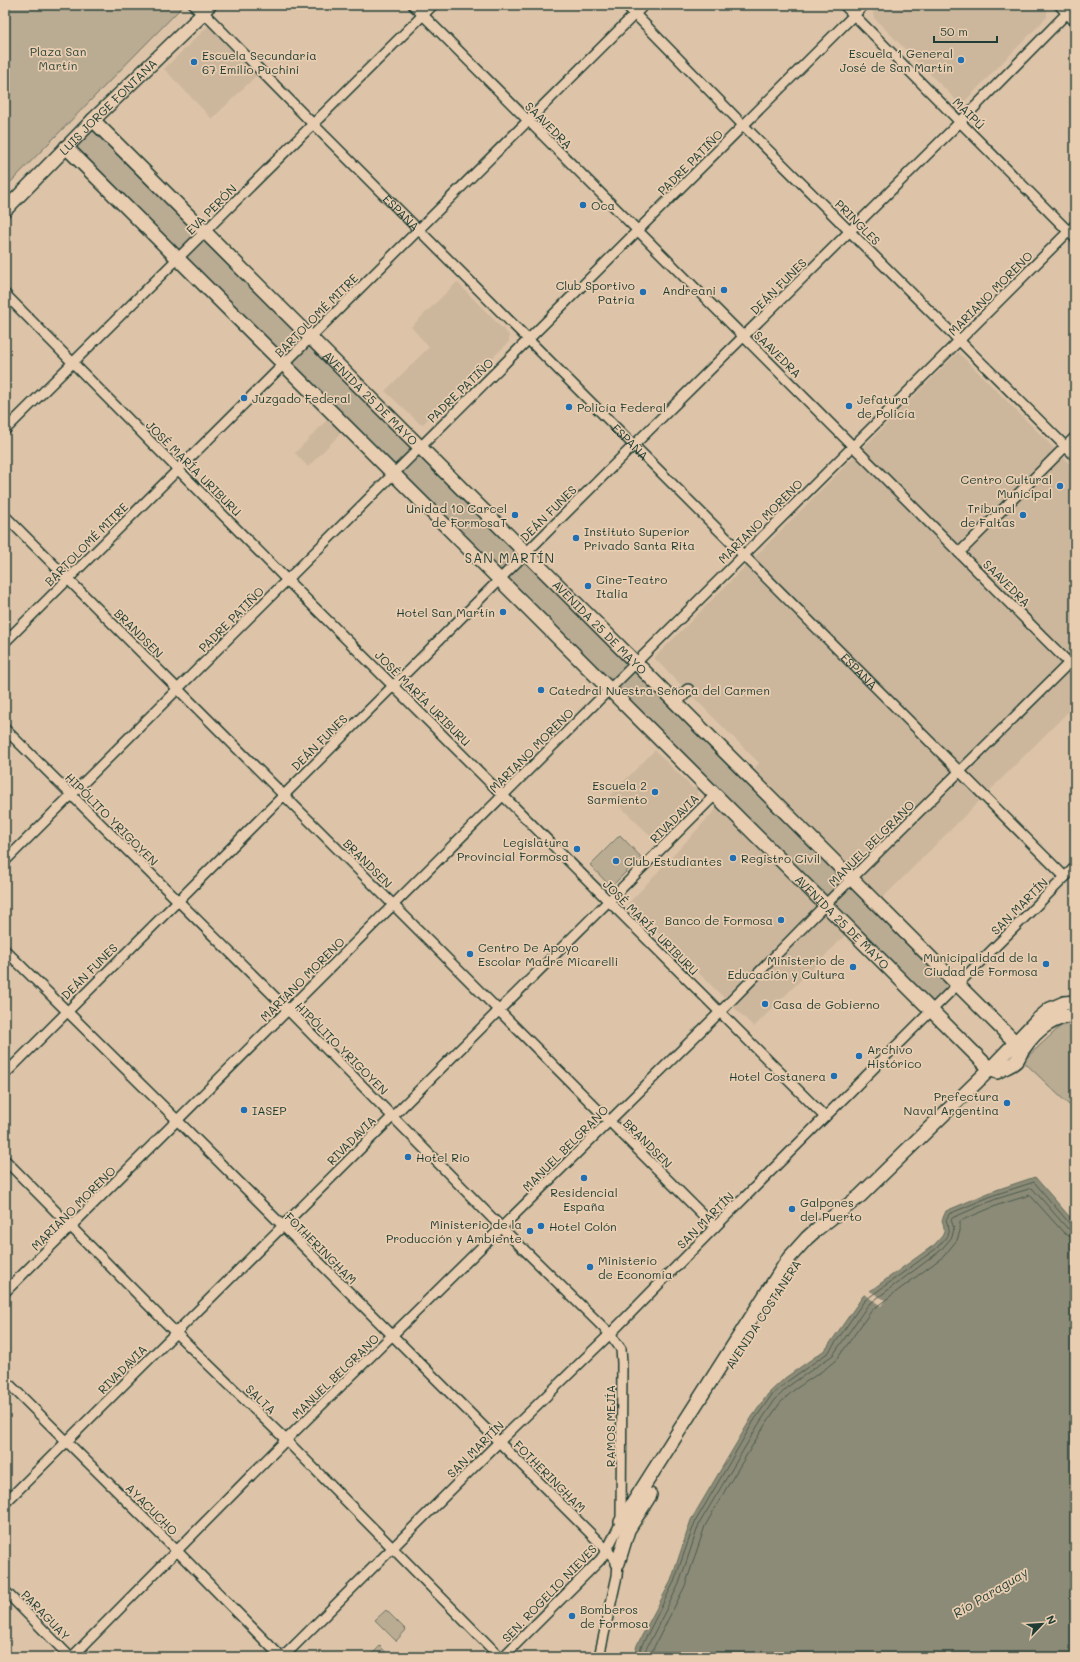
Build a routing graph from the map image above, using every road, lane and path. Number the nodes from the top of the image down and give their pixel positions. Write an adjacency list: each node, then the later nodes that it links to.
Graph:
1 (413, 5): 12 (street, SAAVEDRA)
2 (433, 5): 12 (street, EVA PERÓN)
3 (626, 5): 11 (street, PRINGLES)
4 (644, 5): 11 (street, BARTOLOMÉ MITRE)
5 (844, 5): 13 (street, MAIPÚ)
6 (864, 5): 13 (street, PADRE PATIÑO)
7 (1058, 5): 10 (street)
8 (1075, 5): 10 (street, DEÁN FUNES)
9 (204, 8): 15 (main road, LUIS JORGE FONTANA); 18 (street, ESPAÑA)
10 (1067, 13): 14 (street); 17 (street, DEÁN FUNES)
11 (635, 14): 16 (street, BARTOLOMÉ MITRE); 19 (street, PRINGLES)
12 (423, 15): 16 (street, SAAVEDRA); 18 (street, EVA PERÓN)
13 (854, 15): 17 (street, MAIPÚ); 19 (street, PADRE PATIÑO)
14 (1075, 22)
15 (93, 120): 20 (main road, LUIS JORGE FONTANA); 25 (main road, AVENIDA 25 DE MAYO)
16 (528, 120): 22 (street, BARTOLOMÉ MITRE); 24 (street, SAAVEDRA)
17 (961, 121): 23 (street, DEÁN FUNES); 26 (street, MAIPÚ)
18 (313, 124): 22 (street, ESPAÑA); 25 (street, EVA PERÓN)
19 (743, 125): 23 (street, PRINGLES); 24 (street, PADRE PATIÑO)
20 (66, 147): 21 (main road, LUIS JORGE FONTANA); 27 (main road, AVENIDA 25 DE MAYO)
21 (5, 210)
22 (418, 230): 29 (street, BARTOLOMÉ MITRE); 31 (street, ESPAÑA)
23 (850, 230): 30 (street, DEÁN FUNES); 32 (street, PRINGLES)
24 (637, 231): 30 (street, SAAVEDRA); 31 (street, PADRE PATIÑO)
25 (205, 232): 27 (street, EVA PERÓN); 29 (main road, AVENIDA 25 DE MAYO)
26 (1073, 232): 32 (street, MARIANO MORENO)
27 (178, 259): 33 (street, EVA PERÓN); 34 (main road, AVENIDA 25 DE MAYO)
28 (5, 294): 33 (street, JOSÉ MARÍA URIBURU)
29 (310, 337): 34 (street, BARTOLOMÉ MITRE); 38 (main road, AVENIDA 25 DE MAYO)
30 (744, 337): 37 (street, DEÁN FUNES); 39 (street, SAAVEDRA)
31 (529, 340): 37 (street, ESPAÑA); 38 (street, PADRE PATIÑO)
32 (959, 341): 39 (street, MARIANO MORENO); 40 (street, PRINGLES)
33 (73, 364): 35 (street, EVA PERÓN); 42 (street, JOSÉ MARÍA URIBURU)
34 (283, 364): 42 (street, BARTOLOMÉ MITRE); 43 (main road, AVENIDA 25 DE MAYO)
35 (5, 430)
36 (1075, 437): 40 (street)
37 (634, 445): 45 (street, DEÁN FUNES); 47 (street, ESPAÑA)
38 (420, 446): 43 (street, PADRE PATIÑO); 45 (main road, AVENIDA 25 DE MAYO)
39 (853, 446): 46 (street, SAAVEDRA); 47 (street, MARIANO MORENO)
40 (1066, 446): 41 (street, PRINGLES); 46 (street)
41 (1075, 456)
42 (178, 469): 48 (street, BARTOLOMÉ MITRE); 49 (street, JOSÉ MARÍA URIBURU)
43 (393, 474): 49 (street, PADRE PATIÑO); 50 (main road, AVENIDA 25 DE MAYO)
44 (5, 516): 48 (street, BRANDSEN)
45 (526, 553): 50 (street, DEÁN FUNES); 52 (main road, AVENIDA 25 DE MAYO)
46 (959, 553): 53 (street, SAAVEDRA)
47 (743, 554): 52 (street, MARIANO MORENO); 60 (street, ESPAÑA)
48 (68, 579): 51 (street, BARTOLOMÉ MITRE); 55 (street, BRANDSEN)
49 (287, 580): 54 (street, JOSÉ MARÍA URIBURU); 55 (street, PADRE PATIÑO)
50 (499, 580): 54 (street, DEÁN FUNES); 56 (main road, AVENIDA 25 DE MAYO)
51 (5, 642)
52 (636, 662): 56 (street, MARIANO MORENO); 58 (main road, AVENIDA 25 DE MAYO)
53 (1073, 663): 60 (street, MANUEL BELGRANO)
54 (393, 685): 62 (street, DEÁN FUNES); 63 (street, JOSÉ MARÍA URIBURU)
55 (178, 689): 61 (street, PADRE PATIÑO); 62 (street, BRANDSEN)
56 (609, 689): 63 (street, MARIANO MORENO); 64 (main road, AVENIDA 25 DE MAYO)
57 (688, 690): 58 (street)
58 (676, 702): 68 (main road, AVENIDA 25 DE MAYO)
59 (5, 729): 61 (street, HIPÓLITO YRIGOYEN)
60 (960, 771): 67 (street, ESPAÑA); 68 (street, MANUEL BELGRANO)
61 (71, 795): 65 (street, PADRE PATIÑO); 69 (street, HIPÓLITO YRIGOYEN)
62 (283, 795): 69 (street, DEÁN FUNES); 71 (street, BRANDSEN)
63 (503, 795): 70 (street, JOSÉ MARÍA URIBURU); 71 (street, MARIANO MORENO)
64 (715, 795): 70 (street, RIVADAVIA); 72 (main road, AVENIDA 25 DE MAYO)
65 (5, 861)
66 (1075, 867): 67 (street, SAN MARTÍN)
67 (1065, 877): 74 (street, SAN MARTÍN)
68 (852, 878): 72 (street, MANUEL BELGRANO); 74 (main road, AVENIDA 25 DE MAYO)
69 (177, 901): 76 (street, HIPÓLITO YRIGOYEN); 79 (street, DEÁN FUNES)
70 (608, 901): 77 (street, RIVADAVIA); 80 (street, JOSÉ MARÍA URIBURU)
71 (393, 905): 76 (street, MARIANO MORENO); 77 (street, BRANDSEN)
72 (825, 905): 78 (main road, AVENIDA 25 DE MAYO); 80 (street, MANUEL BELGRANO)
73 (5, 950): 79 (street, FOTHERINGHAM)
74 (957, 984): 78 (street, SAN MARTÍN); 82 (main road, AVENIDA 25 DE MAYO)
75 (1075, 1002): 82 (main road, AVENIDA COSTANERA)
76 (288, 1010): 85 (street, HIPÓLITO YRIGOYEN); 87 (street, MARIANO MORENO)
77 (499, 1010): 85 (street, RIVADAVIA); 88 (street, BRANDSEN)
78 (931, 1010): 83 (main road, AVENIDA 25 DE MAYO); 86 (street, SAN MARTÍN)
79 (66, 1012): 84 (street, DEÁN FUNES); 87 (street, FOTHERINGHAM)
80 (720, 1012): 86 (street, JOSÉ MARÍA URIBURU); 88 (street, MANUEL BELGRANO)
81 (1075, 1015): 82 (main road, AVENIDA COSTANERA)
82 (1019, 1046): 83 (main road, AVENIDA COSTANERA)
83 (993, 1071): 103 (main road, AVENIDA COSTANERA); 107 (main road, AVENIDA COSTANERA)
84 (5, 1074)
85 (392, 1116): 91 (street, RIVADAVIA); 93 (street, HIPÓLITO YRIGOYEN)
86 (825, 1117): 92 (street, SAN MARTÍN)
87 (177, 1120): 90 (street, MARIANO MORENO); 91 (street, FOTHERINGHAM)
88 (609, 1121): 92 (street, BRANDSEN); 93 (street, MANUEL BELGRANO)
89 (5, 1160): 90 (street, SALTA)
90 (71, 1226): 94 (street, MARIANO MORENO); 95 (street, SALTA)
91 (283, 1226): 95 (street, RIVADAVIA); 97 (street, FOTHERINGHAM)
92 (715, 1227): 96 (street, SAN MARTÍN)
93 (502, 1228): 96 (street, HIPÓLITO YRIGOYEN); 97 (street, MANUEL BELGRANO)
94 (5, 1292)
95 (176, 1332): 99 (street, SALTA); 100 (street, RIVADAVIA)
96 (610, 1334): 101 (street, SAN MARTÍN); 103 (street, RAMOS MEJÍA)
97 (393, 1336): 99 (street, MANUEL BELGRANO); 101 (street, FOTHERINGHAM)
98 (5, 1380): 100 (street, AYACUCHO)
99 (286, 1440): 104 (street, SALTA); 106 (street, MANUEL BELGRANO)
100 (67, 1441): 102 (street, RIVADAVIA); 106 (street, AYACUCHO)
101 (498, 1442): 104 (street, SAN MARTÍN); 105 (street, FOTHERINGHAM)
102 (5, 1503)
103 (621, 1522): 105 (street, SEN. ROGELIO NIEVES)
104 (392, 1548): 110 (street, SAN MARTÍN); 111 (street, SALTA)
105 (607, 1550): 107 (street, FOTHERINGHAM); 112 (street, SEN. ROGELIO NIEVES)
106 (177, 1551): 109 (street, MANUEL BELGRANO); 110 (street, AYACUCHO)
107 (618, 1563): 113 (street)
108 (5, 1591): 109 (street, PARAGUAY)
109 (71, 1657)
110 (282, 1657)
111 (500, 1657)
112 (503, 1657)
113 (599, 1657)

